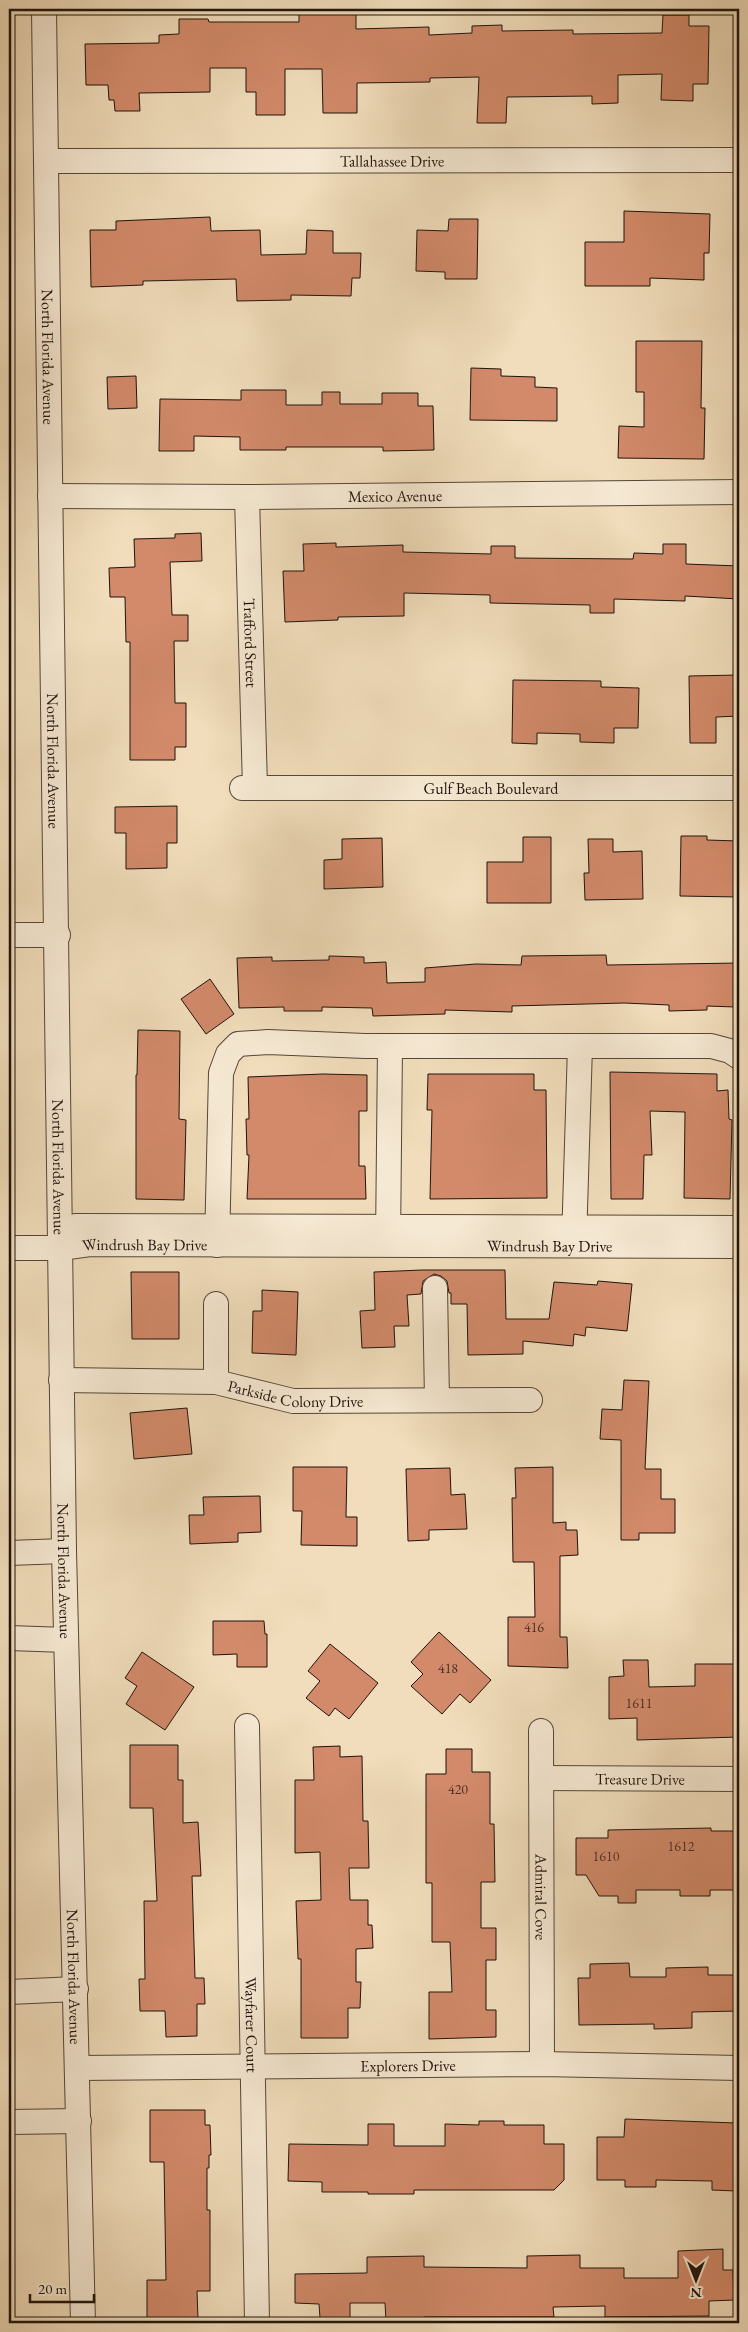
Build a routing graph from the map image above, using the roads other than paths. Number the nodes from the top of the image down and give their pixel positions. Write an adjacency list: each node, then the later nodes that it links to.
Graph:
1 (44, 9): 3 (street, North Florida Avenue)
2 (739, 160): 3 (street, Tallahassee Drive)
3 (46, 161): 5 (street, North Florida Avenue)
4 (739, 492): 6 (street, Mexico Avenue)
5 (50, 496): 6 (street, Mexico Avenue); 10 (street, North Florida Avenue)
6 (247, 498): 7 (street, Trafford Street)
7 (248, 788): 8 (street, Gulf Beach Boulevard)
8 (739, 788)
9 (9, 935): 10 (street)
10 (58, 935): 20 (street, North Florida Avenue)
11 (390, 1046): 12 (street); 15 (street); 16 (street)
12 (580, 1046): 13 (street); 17 (street)
13 (739, 1056)
14 (739, 1228): 17 (street, Windrush Bay Drive)
15 (217, 1236): 16 (street, Windrush Bay Drive); 20 (street, Windrush Bay Drive)
16 (388, 1236): 17 (street, Windrush Bay Drive)
17 (574, 1236): 18 (street, Windrush Bay Drive)
18 (739, 1246)
19 (9, 1248): 20 (street, Windrush Bay Drive)
20 (61, 1248): 23 (street, North Florida Avenue)
21 (435, 1288): 25 (street)
22 (216, 1304): 24 (street)
23 (61, 1380): 24 (street, Parkside Colony Drive); 27 (street, North Florida Avenue)
24 (216, 1382): 25 (street, Parkside Colony Drive)
25 (437, 1400): 26 (street, Parkside Colony Drive)
26 (530, 1400)
27 (64, 1551): 28 (street); 30 (street, North Florida Avenue)
28 (9, 1553)
29 (9, 1638): 30 (street)
30 (66, 1640): 35 (street, North Florida Avenue)
31 (247, 1726): 38 (street, Wayfarer Court)
32 (541, 1731): 33 (street, Admiral Cove)
33 (541, 1778): 34 (street, Treasure Drive); 37 (street, Admiral Cove)
34 (739, 1779)
35 (76, 1989): 36 (street); 39 (street, North Florida Avenue)
36 (9, 1992)
37 (542, 2064): 38 (street, Explorers Drive); 40 (street, Explorers Drive)
38 (253, 2066): 39 (street, Explorers Drive); 44 (street, Wayfarer Court)
39 (78, 2068): 41 (street, North Florida Avenue)
40 (739, 2068)
41 (79, 2121): 42 (street); 43 (street, North Florida Avenue)
42 (9, 2122)
43 (82, 2323)
44 (257, 2323)

